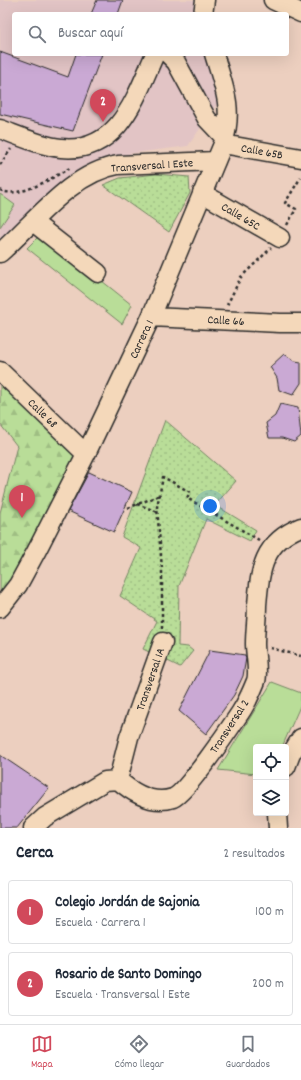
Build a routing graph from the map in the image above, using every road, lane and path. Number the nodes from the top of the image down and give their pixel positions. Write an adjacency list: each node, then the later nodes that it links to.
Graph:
1 (205, 0): 3 (street)
2 (273, 0): 4 (street)
3 (203, 12)
4 (301, 13)
5 (153, 56): 8 (street)
6 (170, 56): 9 (street)
7 (215, 56): 9 (street, Carrera 1)
8 (0, 129)
9 (224, 141): 10 (street, Calle 65B); 11 (street, Carrera 1)
10 (301, 158)
11 (216, 161): 14 (street, Carrera 1); 15 (street, Transversal 1 Este)
12 (72, 167): 13 (path)
13 (0, 190)
14 (202, 193): 16 (street, Calle 65C); 19 (street, Carrera 1)
15 (33, 222): 17 (street, Transversal 1 Este); 18 (street)
16 (280, 238)
17 (0, 253)
18 (98, 273)
19 (151, 317): 20 (street, Calle 66); 22 (street, Carrera 1)
20 (301, 323)
21 (0, 371): 22 (street, Calle 68)
22 (86, 454): 29 (street, Carrera 1)
23 (160, 495): 24 (path); 26 (path, Transversal 1A); 28 (path, Transversal 1A)
24 (137, 504): 25 (path); 26 (path)
25 (128, 508)
26 (158, 512): 30 (path, Transversal 1A)
27 (301, 527): 28 (street, Transversal 2)
28 (271, 548): 31 (street, Transversal 2)
29 (0, 608)
30 (163, 642): 35 (street, Transversal 1A)
31 (255, 644): 32 (path); 35 (street, Transversal 2)
32 (301, 656)
33 (301, 738): 34 (street)
34 (289, 759)
35 (118, 780): 37 (street)
36 (277, 816): 38 (street)
37 (33, 828)
38 (278, 828)

